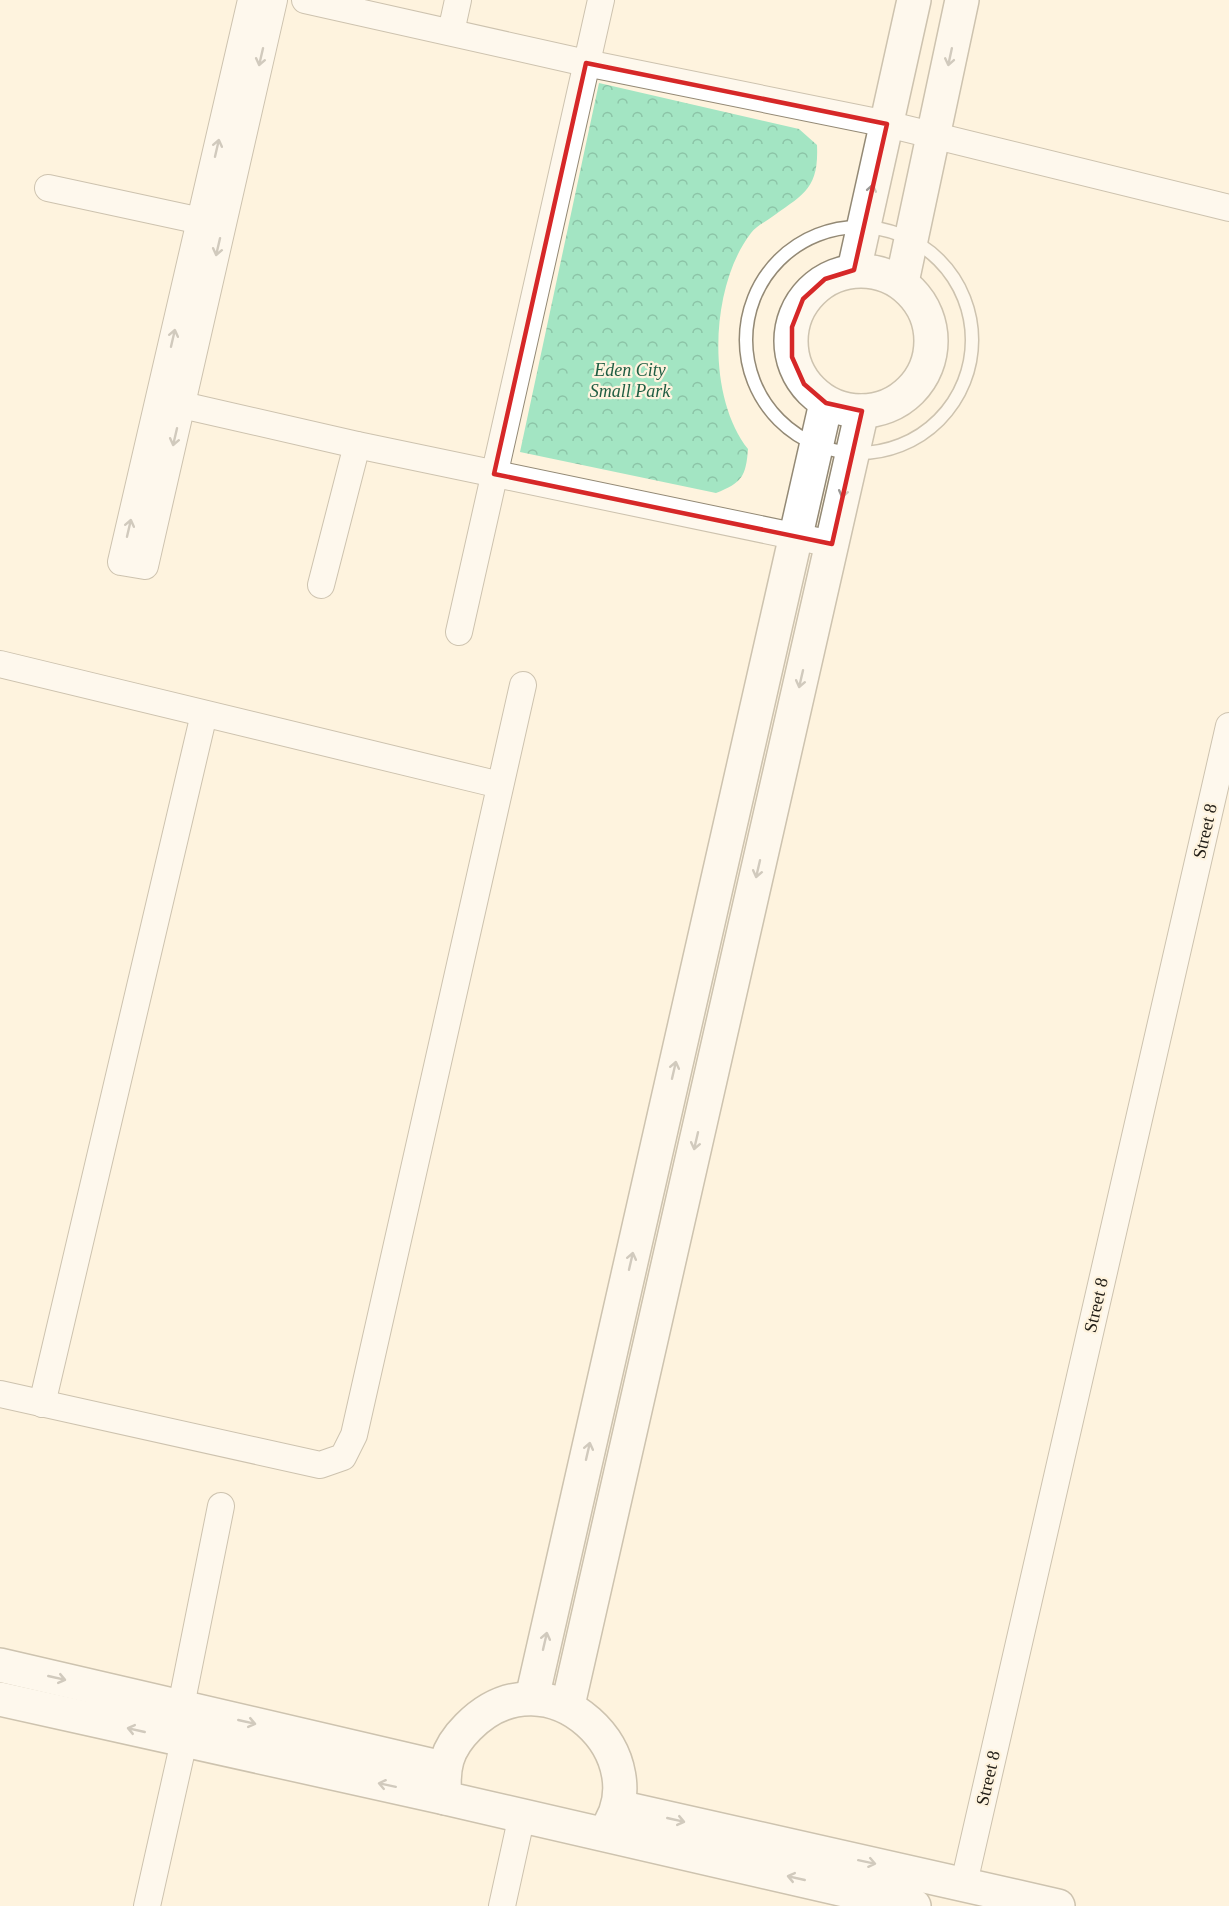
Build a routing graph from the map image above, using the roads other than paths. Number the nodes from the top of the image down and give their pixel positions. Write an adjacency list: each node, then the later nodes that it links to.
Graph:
1 (250, 0): 14 (street, one-way to 1)
2 (274, 0): 20 (street, one-way to 20)
3 (305, 0): 8 (street)
4 (458, 0): 8 (street)
5 (601, 0): 9 (street)
6 (914, 0): 10 (street)
7 (962, 0): 11 (street, one-way to 11)
8 (451, 32): 9 (street)
9 (586, 63): 10 (street); 25 (street)
10 (887, 124): 11 (street); 15 (street, one-way to 10)
11 (933, 135): 13 (street); 16 (street)
12 (48, 188): 14 (street)
13 (1229, 208)
14 (201, 222): 20 (street, one-way to 14)
15 (864, 226): 16 (lane); 17 (street); 23 (lane)
16 (911, 239): 18 (street); 24 (lane)
17 (854, 270): 18 (street); 19 (street)
18 (902, 282): 21 (street)
19 (826, 403): 21 (street); 23 (street)
20 (182, 405): 22 (street)
21 (862, 411): 24 (street)
22 (357, 445): 25 (street); 28 (street)
23 (816, 447): 24 (lane); 26 (street)
24 (852, 454): 27 (street, one-way to 27)
25 (494, 474): 26 (street); 29 (street)
26 (795, 536): 27 (street); 39 (street, one-way to 26)
27 (832, 544): 41 (street, one-way to 41)
28 (321, 585)
29 (459, 632)
30 (0, 664): 32 (street)
31 (523, 685): 34 (street)
32 (204, 714): 34 (street); 36 (street)
33 (1229, 726): 47 (street, Street 8)
34 (500, 785): 36 (street)
35 (0, 1394): 36 (street)
36 (42, 1404)
37 (221, 1506): 42 (street)
38 (0, 1665): 42 (street, one-way to 42)
39 (532, 1698): 41 (street); 44 (street)
40 (0, 1699): 43 (street, one-way to 40)
41 (568, 1705): 46 (street)
42 (181, 1706): 44 (street, one-way to 44)
43 (184, 1741): 44 (street, one-way to 43); 50 (street)
44 (444, 1783): 45 (street)
45 (522, 1815): 46 (street); 51 (street)
46 (611, 1820): 47 (street, one-way to 47); 48 (street, one-way to 46)
47 (964, 1883): 52 (street)
48 (856, 1899): 49 (street)
49 (898, 1904)
50 (147, 1906)
51 (502, 1906)
52 (1058, 1906)

